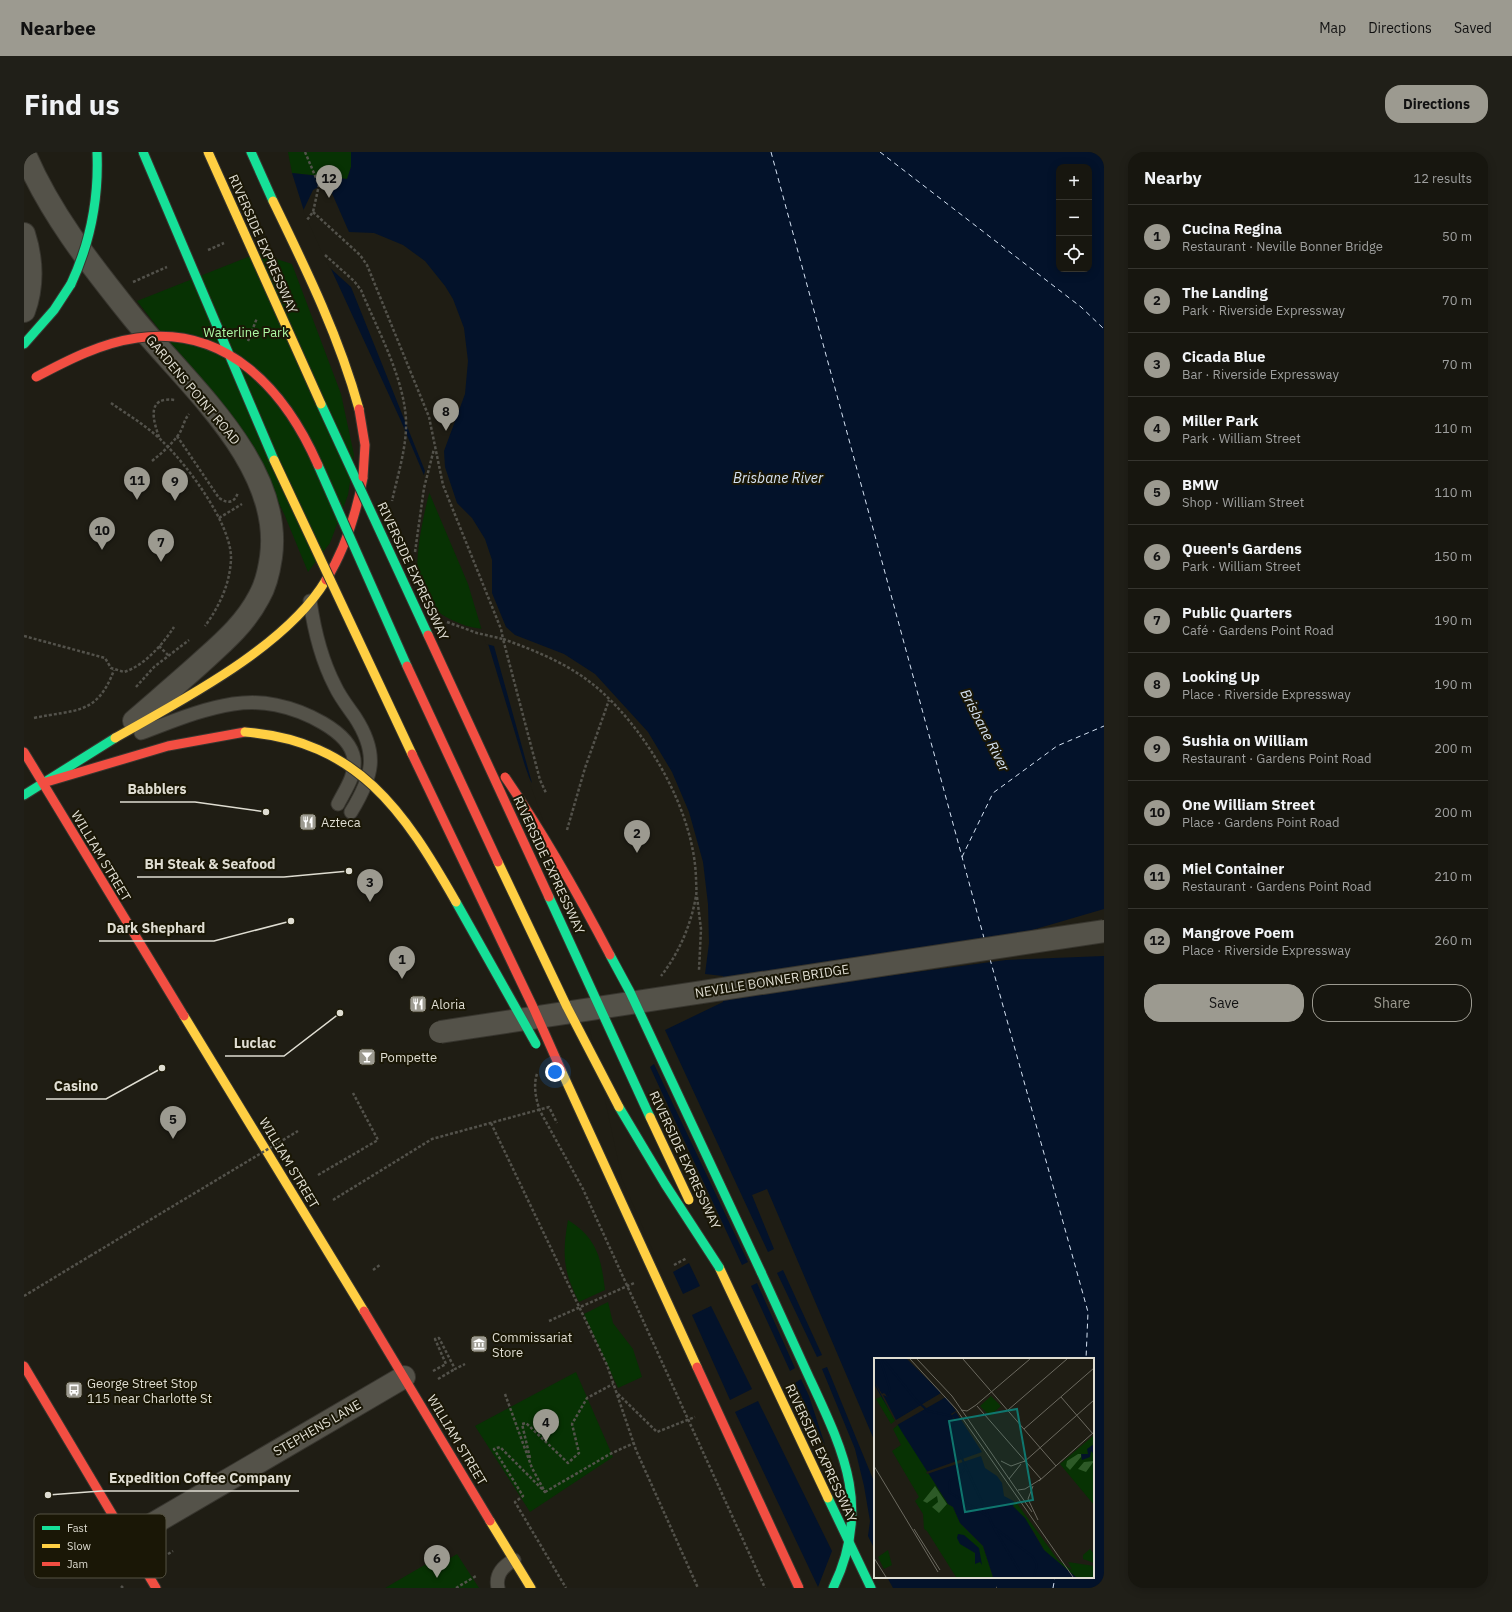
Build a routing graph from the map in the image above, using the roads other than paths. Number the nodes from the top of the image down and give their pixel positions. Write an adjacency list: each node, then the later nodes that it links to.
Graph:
1 (24, 152): 12 (street, GARDENS POINT ROAD)
2 (97, 152): 8 (main road, bridge)
3 (143, 152): 21 (main road, bridge)
4 (208, 152): 11 (main road, RIVERSIDE EXPRESSWAY, bridge)
5 (251, 152): 10 (main road, bridge)
6 (24, 234): 7 (street)
7 (24, 311)
8 (24, 344)
9 (33, 379): 22 (main road, bridge)
10 (310, 601): 12 (main road); 18 (lane)
11 (469, 725): 22 (main road, RIVERSIDE EXPRESSWAY, bridge); 33 (main road, bridge)
12 (114, 738): 13 (main road)
13 (96, 750): 15 (main road); 17 (lane)
14 (24, 752): 15 (main road, WILLIAM STREET)
15 (43, 783): 16 (main road); 21 (main road, bridge); 24 (main road, WILLIAM STREET)
16 (24, 795)
17 (338, 804)
18 (351, 812)
19 (1104, 931): 20 (street, NEVILLE BONNER BRIDGE, bridge)
20 (440, 1032)
21 (582, 1118): 32 (main road, bridge)
22 (719, 1267): 34 (main road, RIVERSIDE EXPRESSWAY)
23 (24, 1366): 25 (main road)
24 (404, 1377): 26 (street, STEPHENS LANE); 27 (main road, WILLIAM STREET)
25 (112, 1514)
26 (166, 1516)
27 (514, 1560): 30 (lane); 31 (main road, WILLIAM STREET)
28 (150, 1578): 29 (main road)
29 (156, 1588)
30 (498, 1588)
31 (531, 1588)
32 (799, 1588)
33 (833, 1588)
34 (871, 1588)

